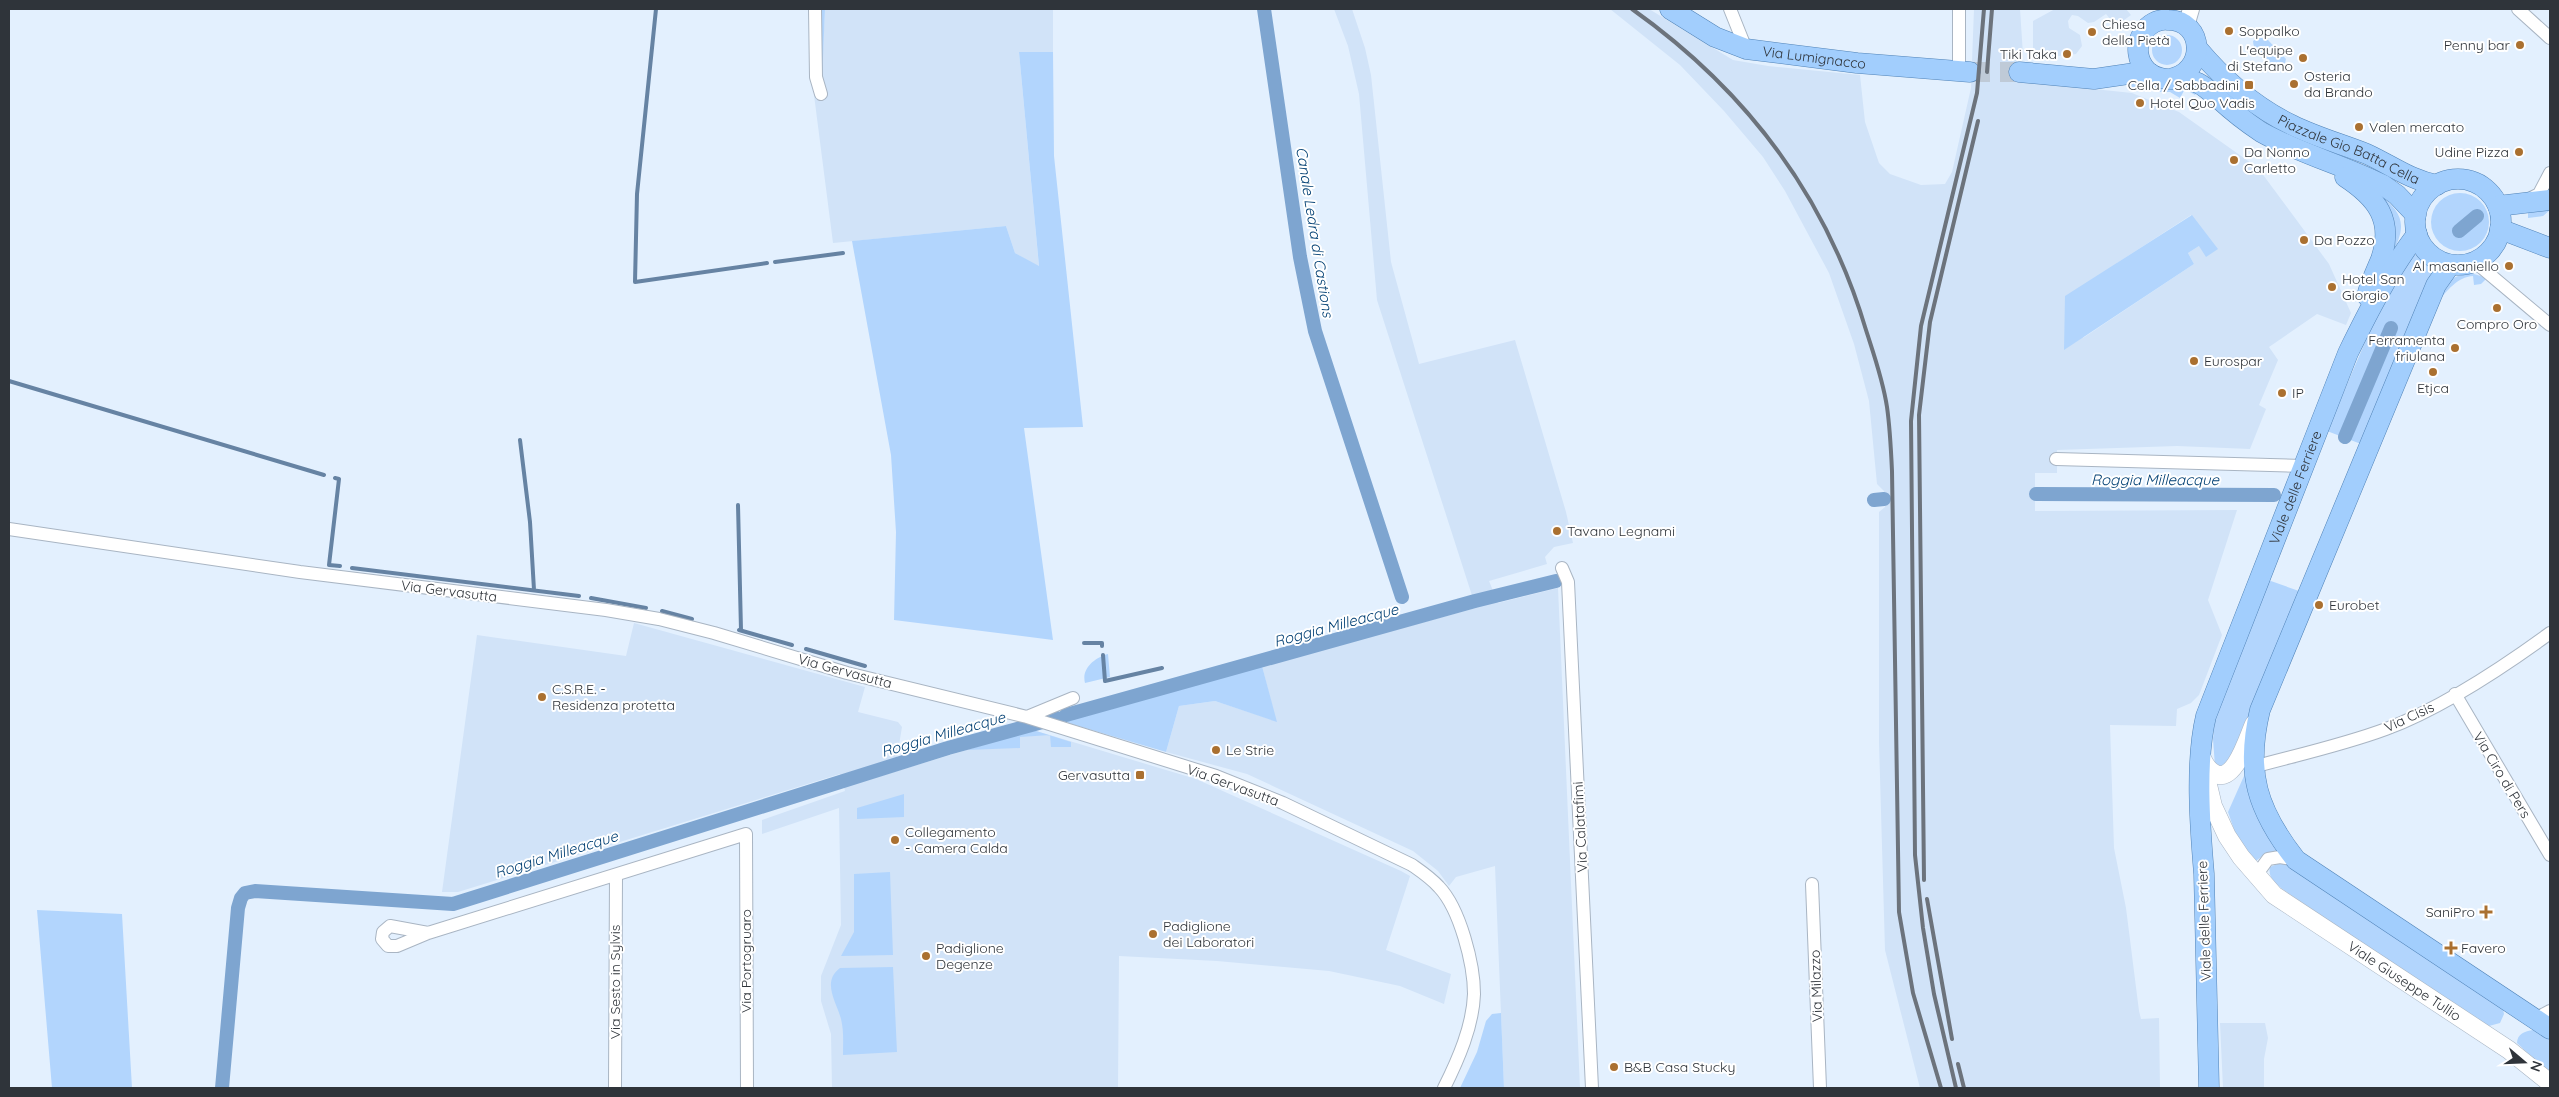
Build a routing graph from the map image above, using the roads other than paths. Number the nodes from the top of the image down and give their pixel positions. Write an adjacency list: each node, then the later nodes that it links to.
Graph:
1 (815, 9): 14 (street)
2 (1670, 9): 10 (main road, Via Lumignacco)
3 (1730, 9): 10 (street)
4 (1959, 9): 11 (street)
5 (2518, 9): 8 (street)
6 (2160, 15): 7 (main road, Piazzale Gio Batta Cella); 13 (main road, Piazzale Gio Batta Cella)
7 (2188, 17): 9 (main road, Piazzale Gio Batta Cella)
8 (2550, 38)
9 (2197, 48): 13 (main road, Piazzale Gio Batta Cella); 17 (main road, Piazzale Gio Batta Cella)
10 (1746, 49): 11 (main road, Via Lumignacco)
11 (1964, 72)
12 (2020, 72): 13 (main road, Piazzale Gio Batta Cella)
13 (2160, 77): 15 (main road, Piazzale Gio Batta Cella)
14 (821, 94)
15 (2301, 150): 21 (main road, Piazzale Gio Batta Cella); 27 (main road)
16 (2550, 173): 19 (street)
17 (2436, 185): 20 (main road, Piazzale Gio Batta Cella); 21 (main road, Piazzale Gio Batta Cella)
18 (2550, 200): 19 (main road)
19 (2523, 203): 20 (main road)
20 (2498, 206): 22 (main road)
21 (2416, 215): 23 (main road)
22 (2500, 229): 24 (main road); 25 (main road)
23 (2417, 234): 26 (main road); 27 (main road, Viale delle Ferriere)
24 (2550, 248)
25 (2475, 262): 26 (main road); 28 (street)
26 (2450, 265): 36 (main road)
27 (2365, 319): 30 (main road, Viale delle Ferriere)
28 (2550, 325)
29 (2056, 459): 30 (street)
30 (2302, 466): 38 (main road, Viale delle Ferriere)
31 (9, 529): 37 (street, Via Gervasutta)
32 (1562, 568): 52 (street, Via Calatafimi)
33 (2550, 633): 34 (street, Via Cisis)
34 (2454, 694): 39 (street, Via Cisis); 41 (street, Via Ciro di Pers)
35 (1073, 698): 37 (street)
36 (2260, 710): 38 (main road); 39 (main road)
37 (1031, 718): 51 (street, Via Gervasutta)
38 (2201, 753): 40 (main road, Viale delle Ferriere); 54 (main road, Viale delle Ferriere)
39 (2253, 767): 42 (main road)
40 (2217, 816): 44 (main road, Viale Giuseppe Tullio)
41 (2550, 855)
42 (2296, 860): 44 (street); 47 (main road)
43 (616, 875): 46 (street); 49 (street, Via Sesto in Sylvis); 50 (street, Via Portogruaro)
44 (2258, 878): 48 (main road, Viale Giuseppe Tullio)
45 (1812, 884): 53 (street, Via Milazzo)
46 (428, 933)
47 (2545, 1020)
48 (2550, 1083)
49 (615, 1088)
50 (747, 1088)
51 (1444, 1088)
52 (1592, 1088)
53 (1820, 1088)
54 (2209, 1088)

